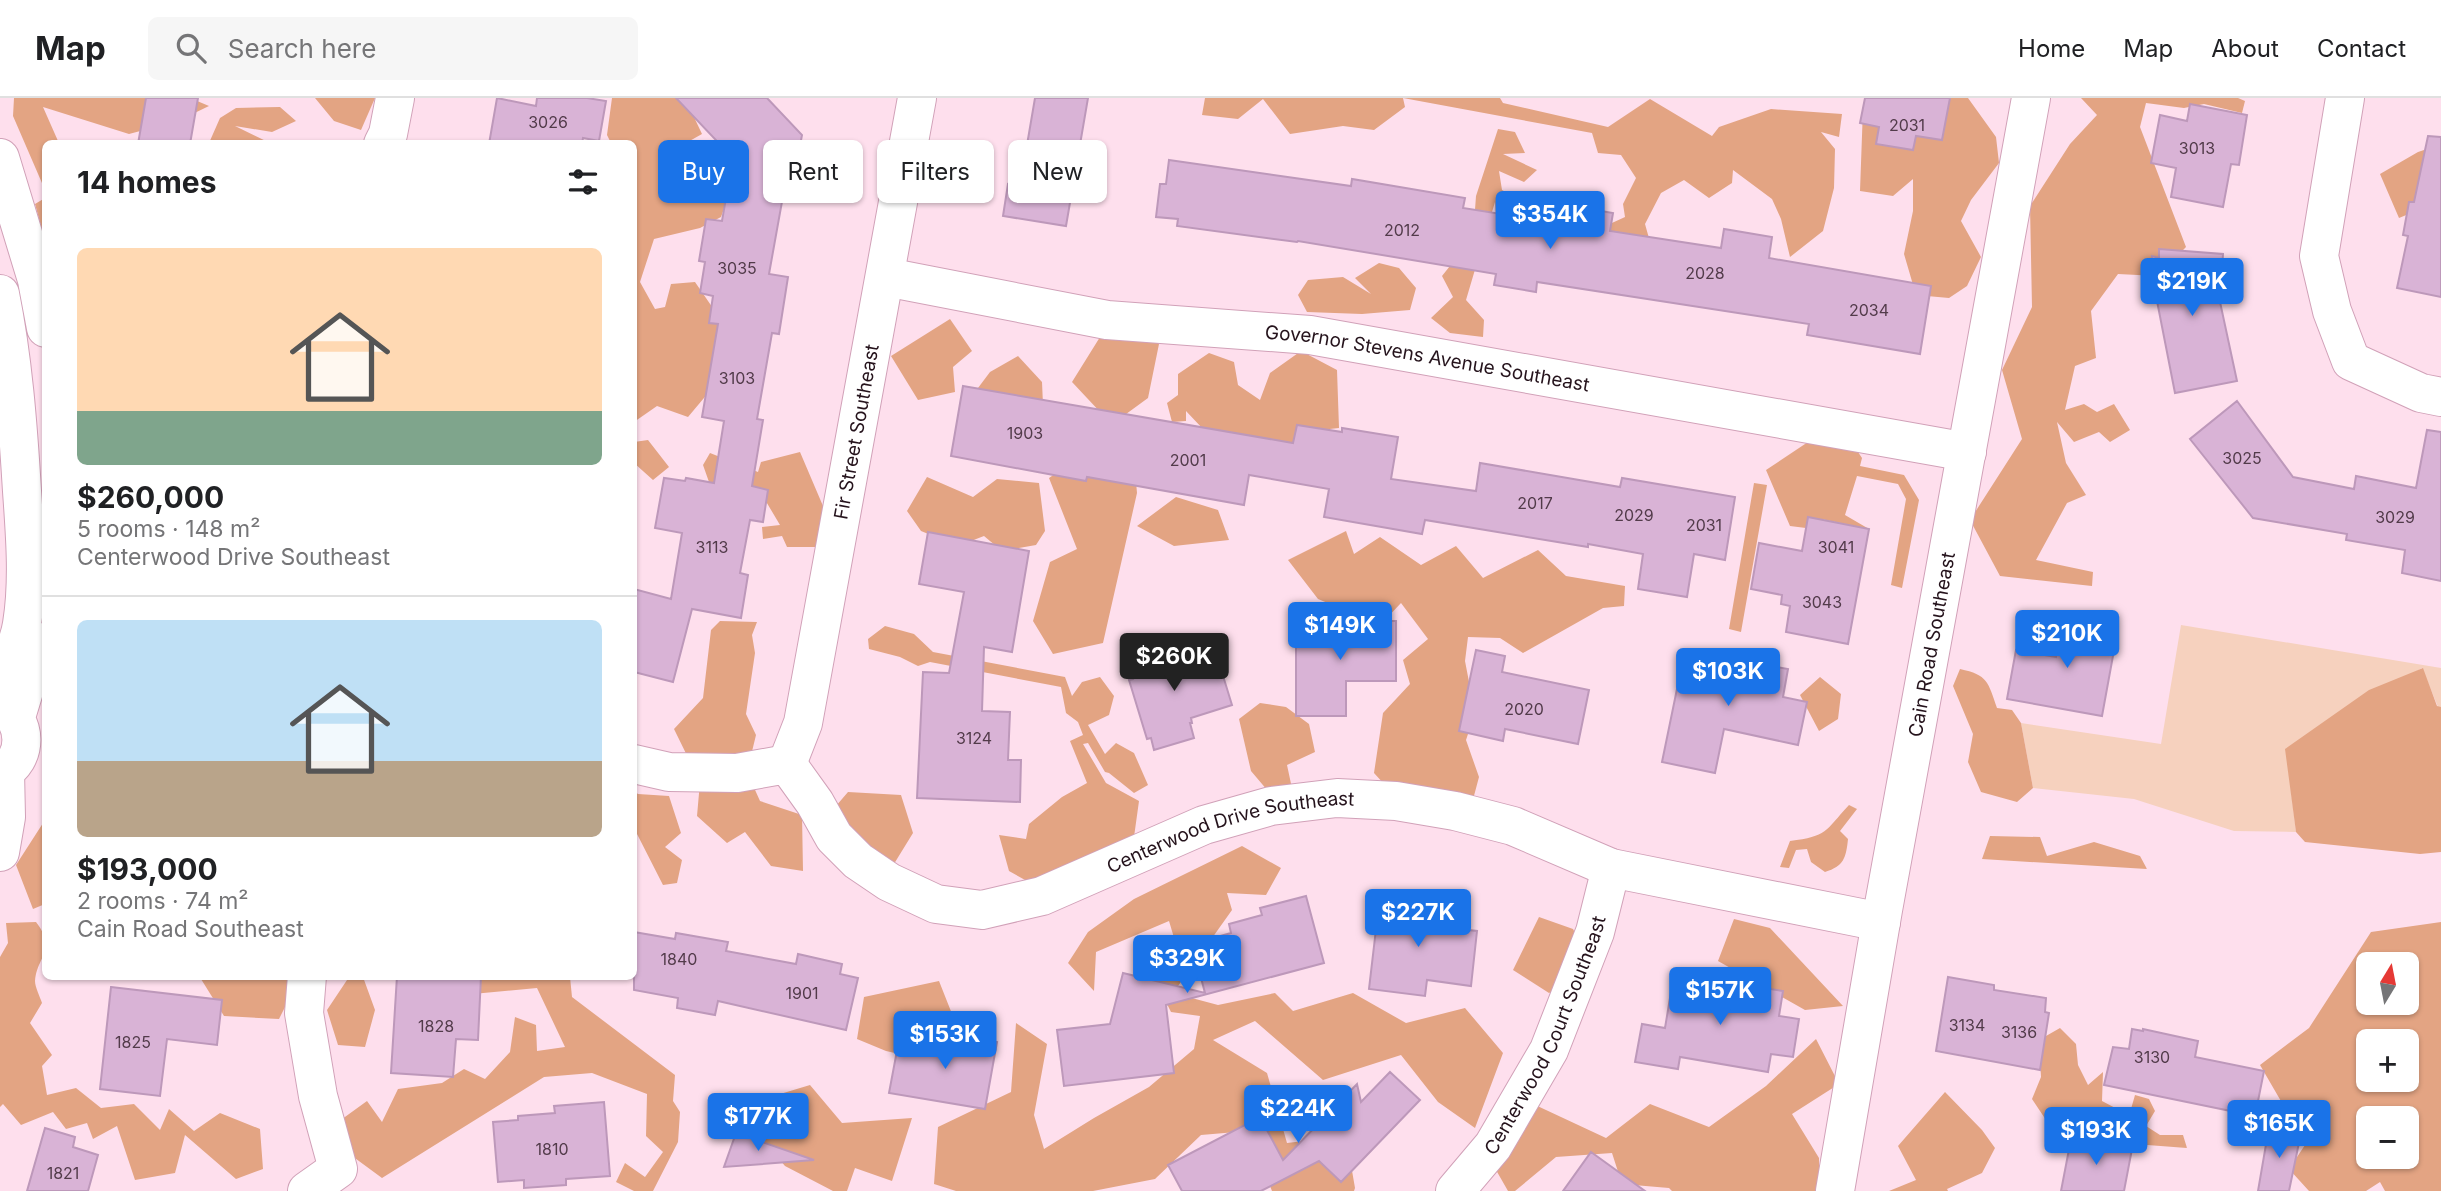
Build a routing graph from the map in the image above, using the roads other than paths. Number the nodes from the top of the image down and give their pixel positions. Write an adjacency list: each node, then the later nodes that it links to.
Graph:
1 (395, 98): 5 (street)
2 (917, 98): 7 (street, Fir Street Southeast)
3 (2031, 98): 11 (street, Cain Road Southeast)
4 (2346, 98): 10 (street)
5 (385, 140)
6 (0, 158): 9 (street)
7 (886, 277): 11 (street, Governor Stevens Avenue Southeast); 15 (street, Fir Street Southeast)
8 (0, 294): 13 (street)
9 (42, 306)
10 (2441, 397)
11 (1967, 452): 20 (street, Cain Road Southeast)
12 (42, 626): 14 (street)
13 (0, 678)
14 (8, 711): 17 (street)
15 (787, 764): 16 (street); 19 (street, Centerwood Drive Southeast)
16 (637, 765)
17 (3, 773): 18 (street)
18 (0, 852)
19 (1611, 868): 20 (street, Centerwood Drive Southeast); 24 (street, Centerwood Court Southeast)
20 (1881, 922): 25 (street, Cain Road Southeast)
21 (307, 980): 22 (street)
22 (347, 1180): 23 (street)
23 (307, 1191)
24 (1455, 1191)
25 (1835, 1191)

